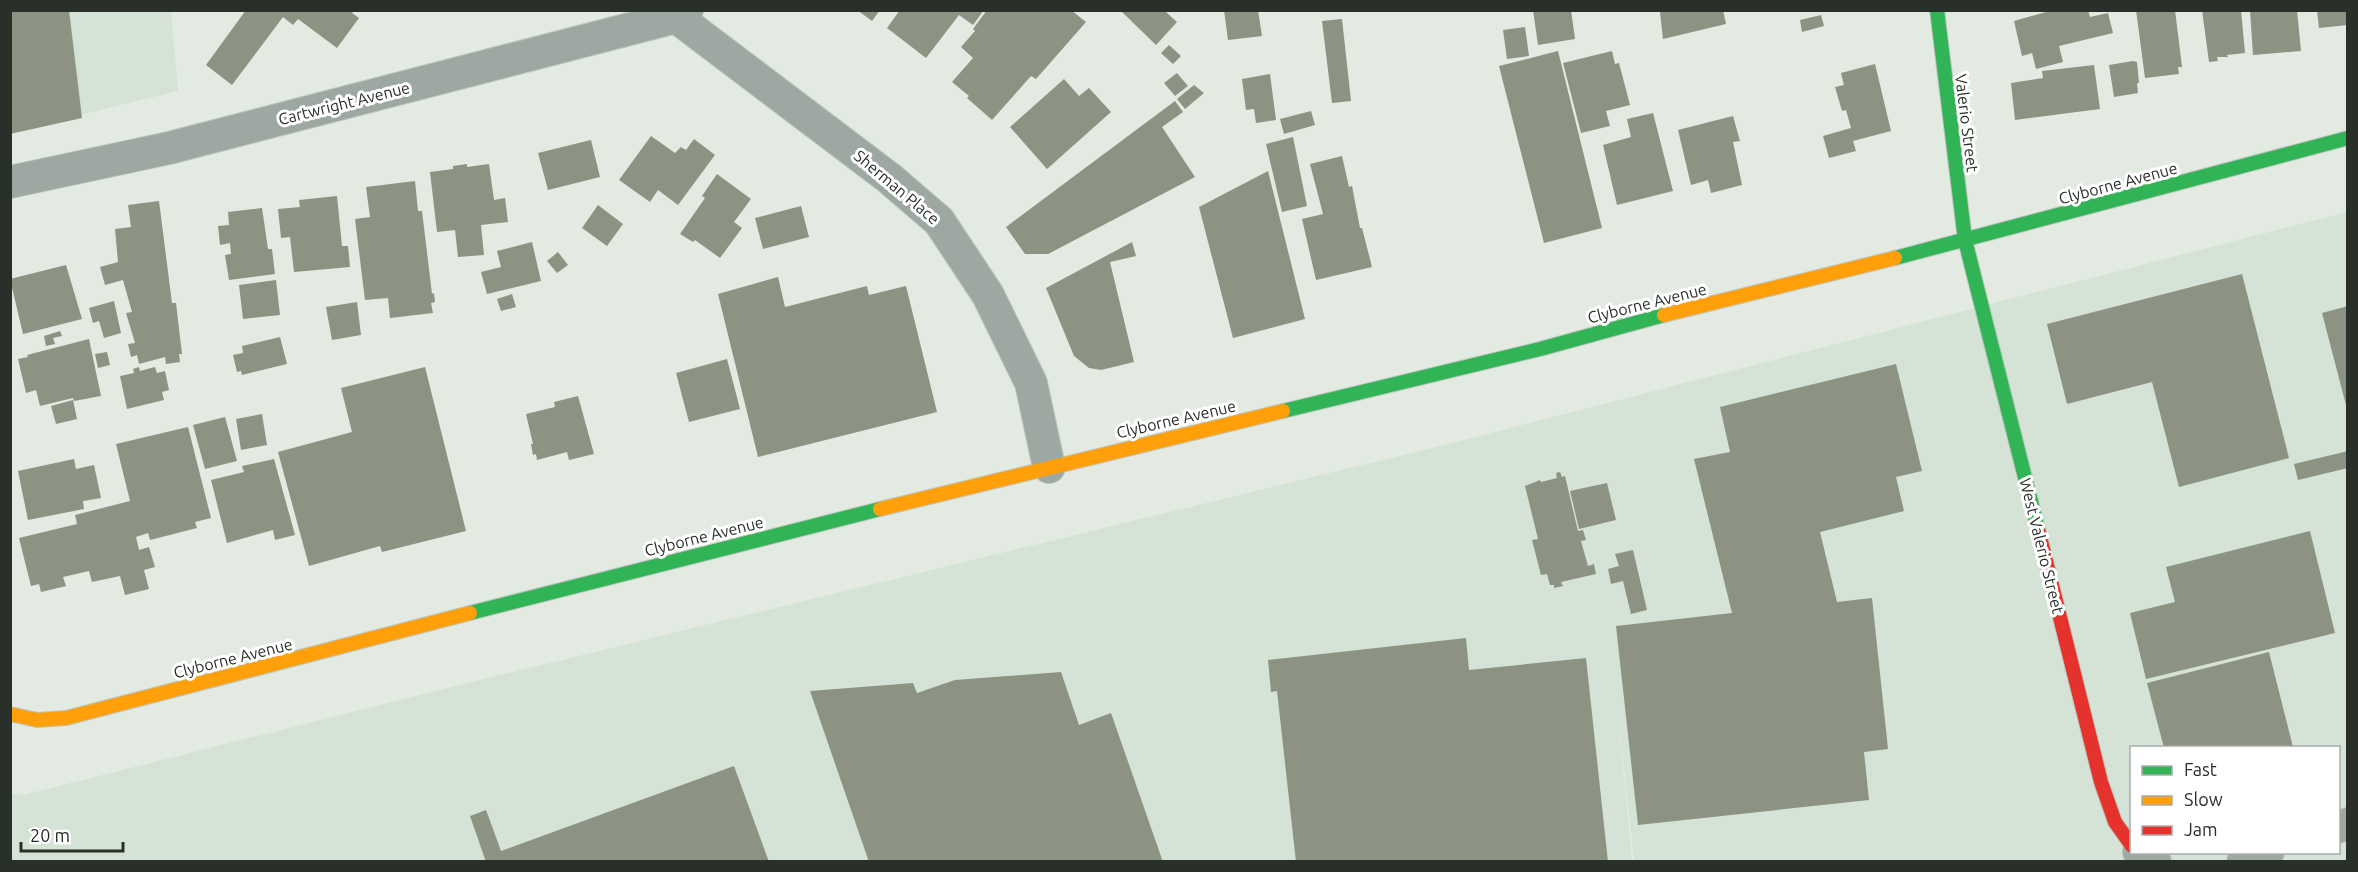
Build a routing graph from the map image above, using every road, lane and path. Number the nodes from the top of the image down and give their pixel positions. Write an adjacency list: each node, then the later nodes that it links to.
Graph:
1 (1937, 10): 5 (main road, Valerio Street)
2 (676, 13): 4 (street, Cartwright Avenue); 6 (street, Sherman Place)
3 (2348, 138): 5 (main road, Clyborne Avenue)
4 (10, 182)
5 (1965, 240): 6 (main road, Clyborne Avenue); 8 (main road, West Valerio Street)
6 (1048, 467): 7 (main road, Clyborne Avenue)
7 (10, 714)
8 (2130, 839)
9 (2262, 854): 10 (street)
10 (2243, 861)

